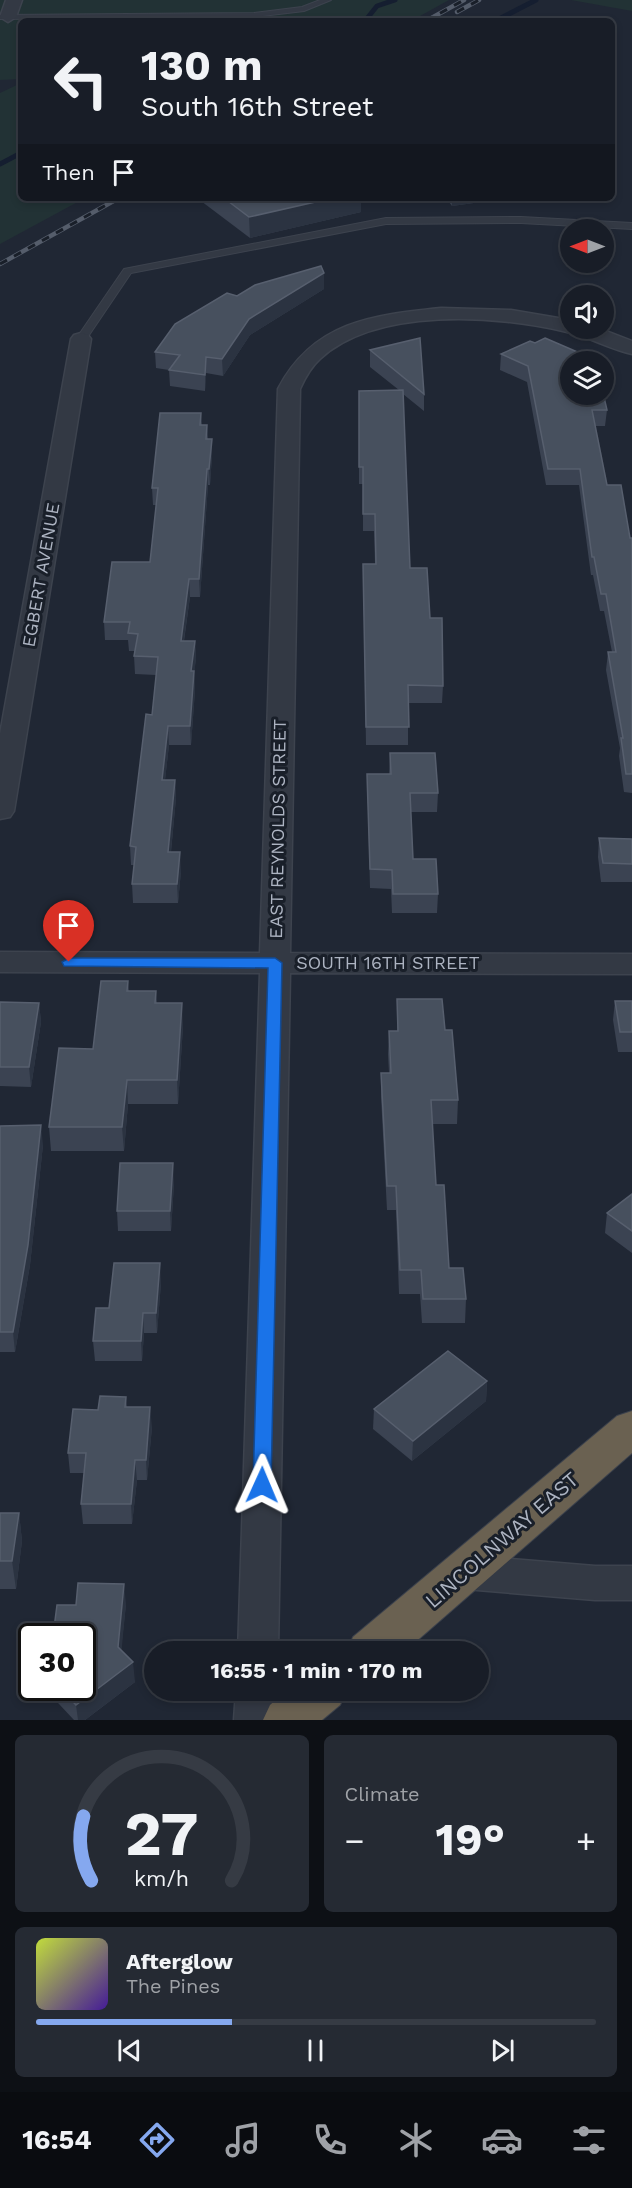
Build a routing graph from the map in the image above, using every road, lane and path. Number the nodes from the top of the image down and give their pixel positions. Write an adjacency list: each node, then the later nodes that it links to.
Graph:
1 (14, 0): 3 (street)
2 (327, 0): 3 (lane)
3 (4, 17)
4 (632, 226): 6 (lane)
5 (560, 324): 11 (street, EAST REYNOLDS STREET)
6 (81, 339): 9 (street, EGBERT AVENUE)
7 (608, 339): 8 (street)
8 (632, 348)
9 (0, 811)
10 (0, 962): 11 (street, SOUTH 16TH STREET)
11 (275, 963): 12 (street, SOUTH 16TH STREET); 16 (street, EAST REYNOLDS STREET)
12 (632, 963)
13 (632, 1428): 14 (highway, LINCOLNWAY EAST)
14 (465, 1572): 15 (street); 17 (highway, LINCOLNWAY EAST)
15 (632, 1583)
16 (258, 1641)
17 (383, 1641)
18 (256, 1701): 20 (street)
19 (310, 1701): 21 (highway)
20 (255, 1720)
21 (287, 1720)

